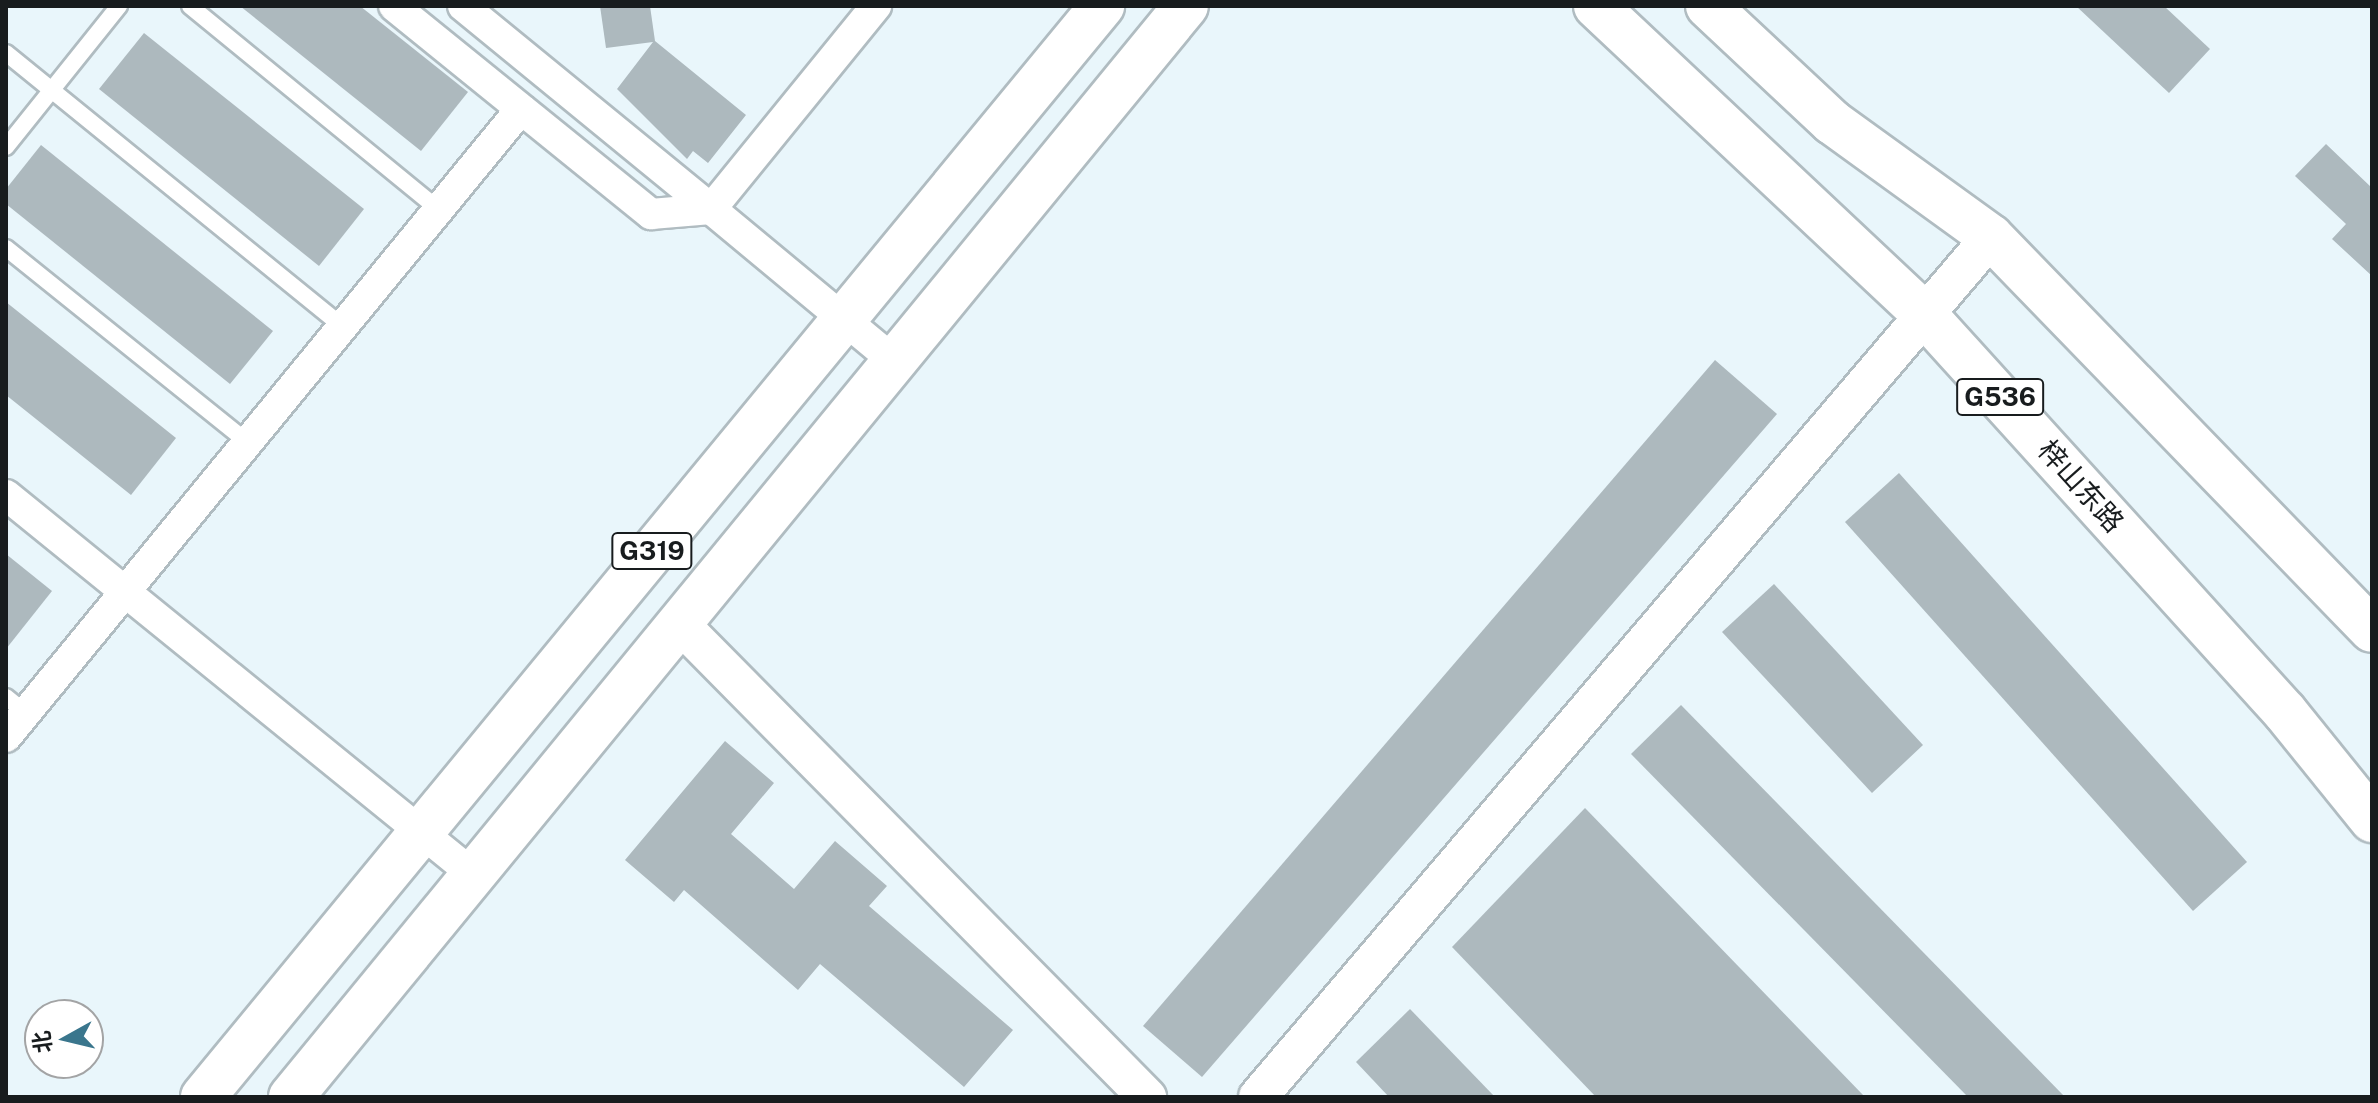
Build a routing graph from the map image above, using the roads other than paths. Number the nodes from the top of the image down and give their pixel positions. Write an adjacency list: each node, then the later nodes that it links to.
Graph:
1 (119, 6): 11 (lane)
2 (190, 6): 14 (lane)
3 (394, 6): 12 (street)
4 (463, 6): 15 (street)
5 (876, 6): 15 (street)
6 (1102, 6): 19 (main road, G319)
7 (1708, 6): 16 (main road)
8 (1594, 7): 18 (main road, 梓山东路 / G536)
9 (1187, 8): 21 (main road, G319)
10 (6, 53): 11 (lane)
11 (52, 90): 13 (lane); 20 (lane)
12 (521, 109): 14 (street); 15 (street)
13 (6, 147)
14 (438, 209): 20 (street)
15 (711, 209): 19 (street)
16 (1991, 237): 18 (street); 26 (main road)
17 (6, 248): 22 (lane)
18 (1925, 315): 29 (main road, 梓山东路 / G536); 35 (street)
19 (842, 320): 21 (street); 30 (main road, G319)
20 (342, 326): 22 (street)
21 (895, 362): 25 (main road, G319)
22 (247, 442): 24 (street)
23 (6, 495): 24 (street)
24 (125, 592): 27 (street); 30 (street)
25 (680, 624): 31 (main road, G319); 34 (street)
26 (2372, 630)
27 (16, 705): 28 (street)
28 (6, 737)
29 (2372, 820)
30 (421, 832): 31 (street); 32 (main road, G319)
31 (474, 875): 33 (main road, G319)
32 (203, 1097)
33 (291, 1097)
34 (1147, 1097)
35 (1258, 1097)

